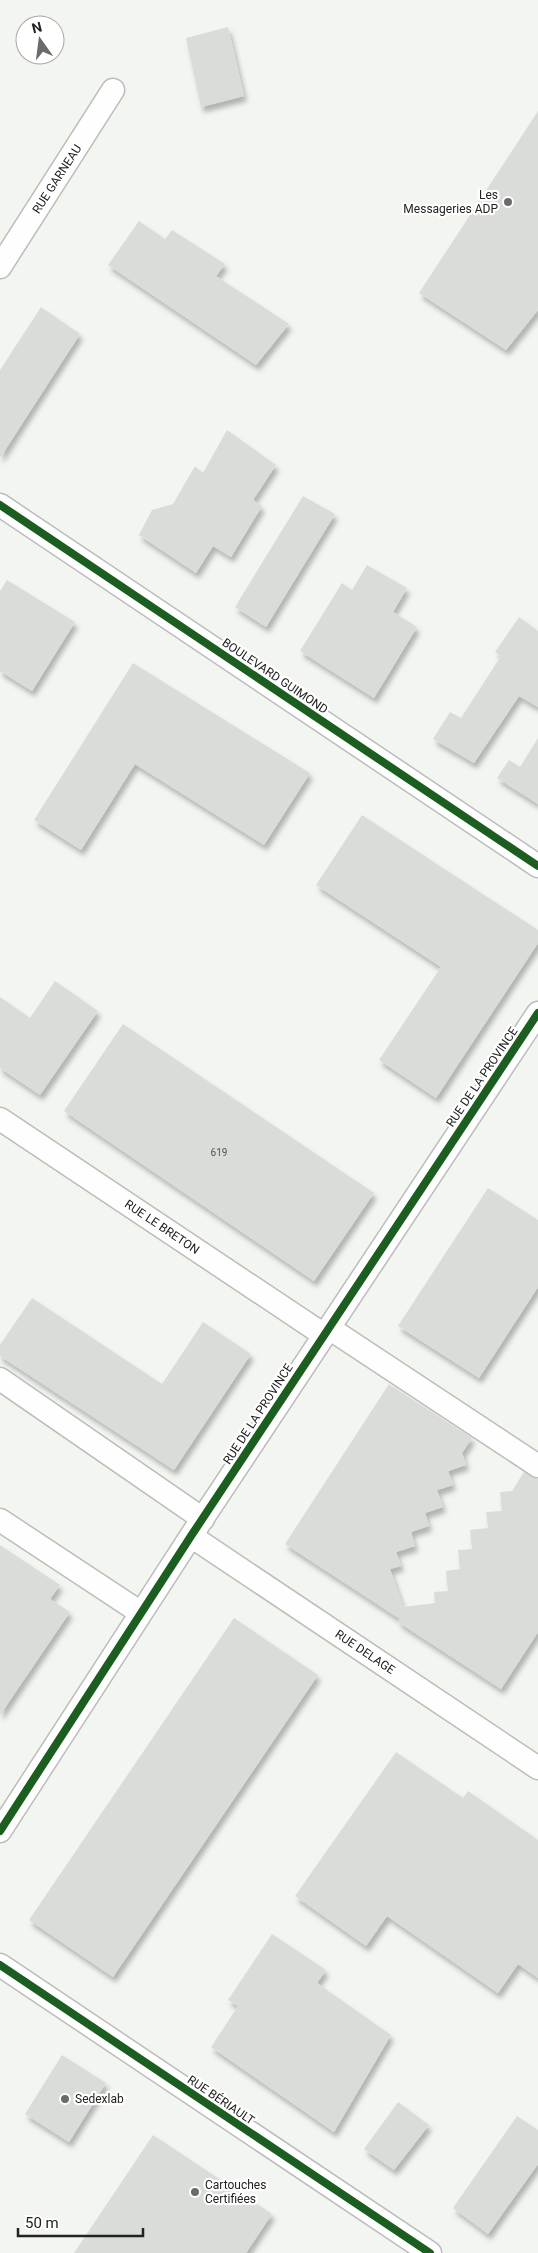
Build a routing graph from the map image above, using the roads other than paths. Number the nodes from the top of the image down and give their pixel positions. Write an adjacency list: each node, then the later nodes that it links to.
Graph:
1 (113, 90): 2 (street, RUE GARNEAU)
2 (0, 266)
3 (0, 505): 4 (street, BOULEVARD GUIMOND)
4 (538, 866)
5 (538, 1013): 7 (street, RUE DE LA PROVINCE)
6 (4, 1128): 7 (street, RUE LE BRETON)
7 (326, 1332): 9 (street, RUE LE BRETON); 11 (street, RUE DE LA PROVINCE)
8 (0, 1379): 11 (street, RUE DELAGE)
9 (538, 1466)
10 (0, 1520): 12 (street)
11 (197, 1527): 12 (street, RUE DE LA PROVINCE); 13 (street, RUE DELAGE)
12 (141, 1613): 14 (street, RUE DE LA PROVINCE)
13 (538, 1768)
14 (0, 1831)
15 (0, 1965): 16 (street, RUE BÉRIAULT)
16 (430, 2253)

